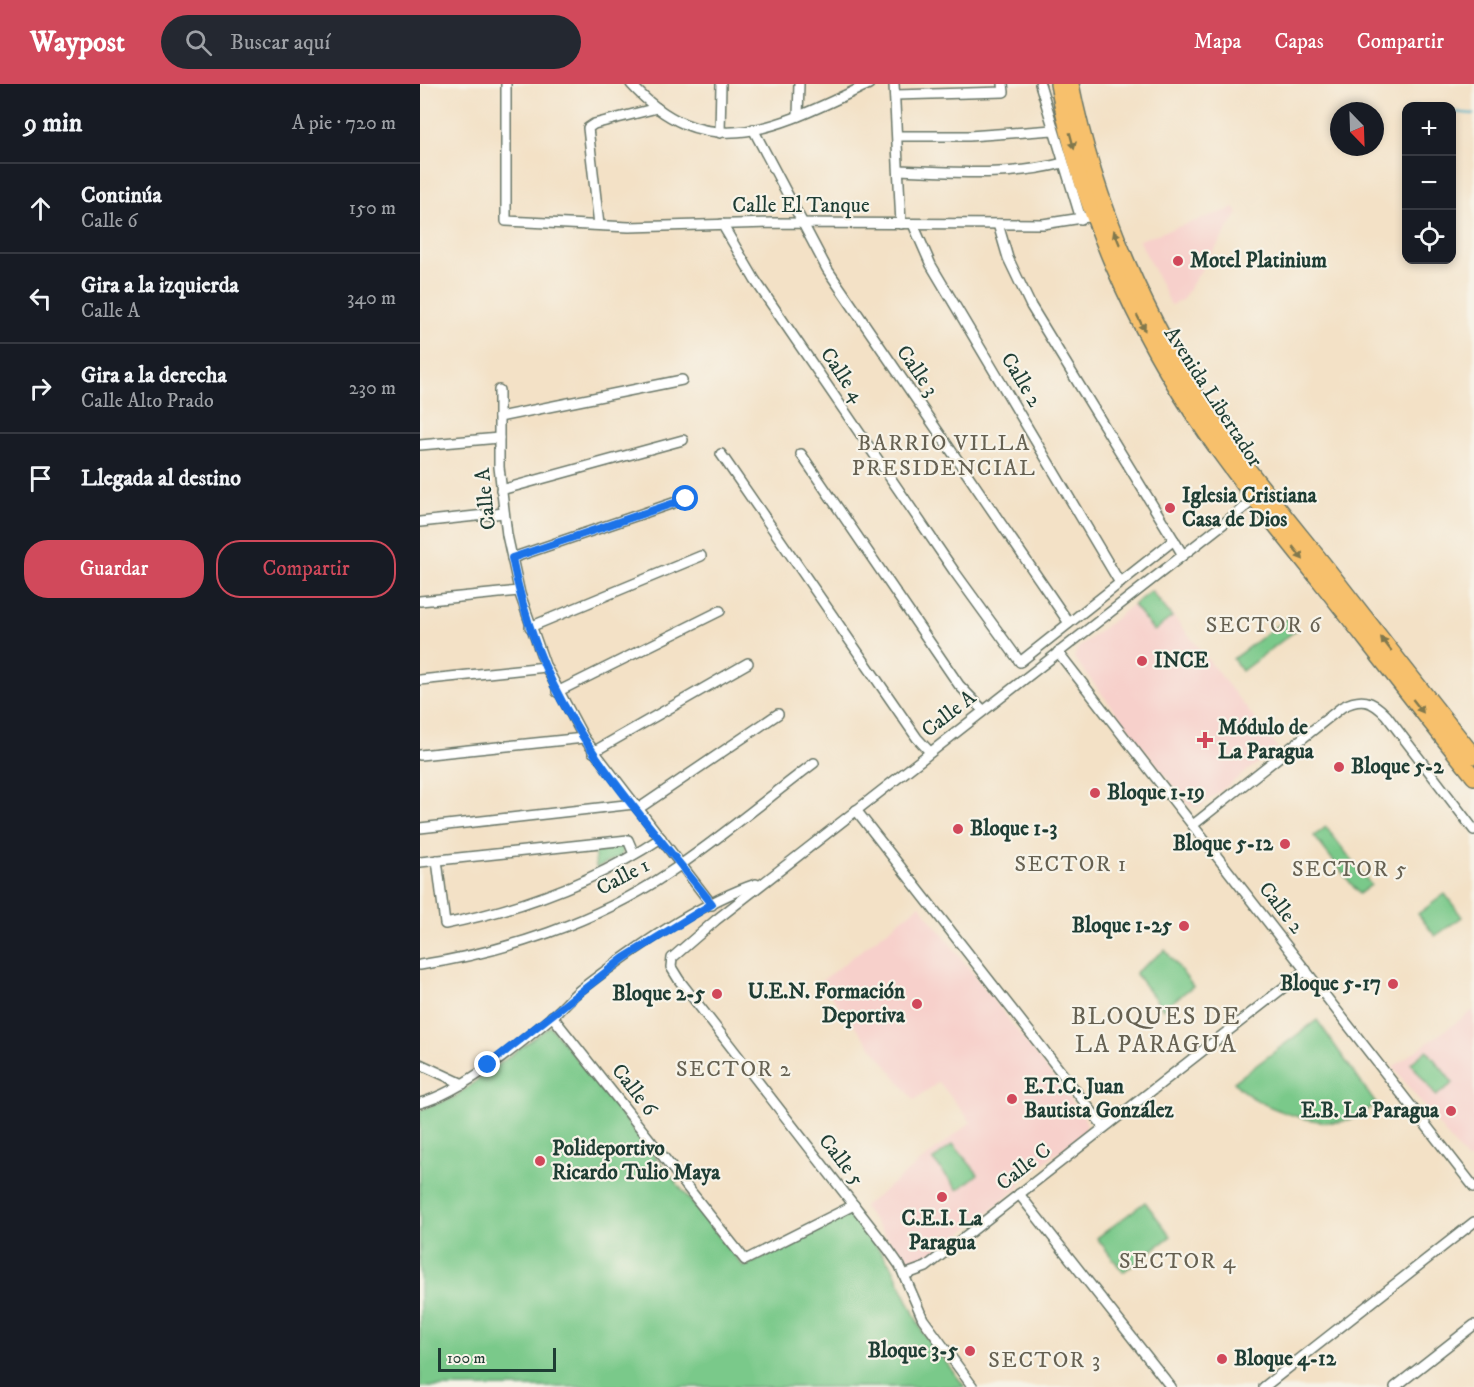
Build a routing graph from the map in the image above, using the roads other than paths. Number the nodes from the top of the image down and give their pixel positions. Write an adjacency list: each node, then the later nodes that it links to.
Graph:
1 (506, 84): 25 (street, Calle El Tanque)
2 (631, 84): 11 (street)
3 (721, 84): 15 (street)
4 (799, 84): 12 (street)
5 (869, 84): 12 (street)
6 (894, 84): 10 (street)
7 (1003, 84): 10 (street)
8 (1040, 84): 14 (street, Avenida Libertador)
9 (1061, 85): 19 (main road, Avenida Libertador, one-way to 19); 35 (main road, Avenida Libertador, one-way to 9)
10 (895, 95): 16 (street)
11 (657, 108): 15 (street); 25 (street)
12 (798, 116): 13 (street)
13 (753, 129): 15 (street); 20 (street, Calle 3)
14 (1053, 130): 16 (street); 17 (street, Avenida Libertador)
15 (720, 133)
16 (897, 135): 18 (street)
17 (1063, 163): 18 (street); 19 (street, Avenida Libertador)
18 (900, 170): 22 (street)
19 (1088, 217): 24 (street, Calle El Tanque); 35 (main road, Avenida Libertador, one-way to 35)
20 (801, 223): 21 (street, Calle El Tanque); 22 (street, Calle El Tanque); 49 (street, Calle 3)
21 (722, 224): 25 (street, Calle El Tanque); 51 (street, Calle 4)
22 (901, 224): 23 (street, Calle El Tanque)
23 (914, 224): 24 (street, Calle El Tanque); 43 (street, Calle 2)
24 (998, 224): 39 (street)
25 (599, 225)
26 (682, 380): 28 (street)
27 (499, 390): 28 (street, Calle A)
28 (499, 417): 29 (street, Calle A)
29 (499, 438): 31 (street); 34 (street, Calle A)
30 (683, 440): 34 (street)
31 (420, 445)
32 (801, 453): 57 (street)
33 (721, 454): 61 (street)
34 (501, 490): 37 (street, Calle A)
35 (1260, 495): 40 (street, Calle A); 63 (main road, Avenida Libertador, one-way to 35); 65 (main road, Avenida Libertador, one-way to 65)
36 (686, 499): 42 (street)
37 (504, 513): 38 (street); 42 (street, Calle A)
38 (420, 522)
39 (1174, 540): 40 (street); 43 (street)
40 (1183, 555): 48 (street, Calle A)
41 (700, 556): 50 (street)
42 (512, 558): 44 (street, Calle A)
43 (1120, 583): 46 (street)
44 (519, 591): 45 (street); 50 (street, Calle A)
45 (420, 601)
46 (1089, 608): 48 (street); 49 (street)
47 (720, 611): 56 (street)
48 (1099, 621): 52 (street, Calle A)
49 (1069, 623): 51 (street)
50 (530, 627): 54 (street, Calle A)
51 (1042, 644): 52 (street, Calle 2)
52 (1055, 654): 57 (street, Calle A); 68 (street, Calle 2)
53 (748, 663): 60 (street)
54 (546, 667): 55 (street); 56 (street, Calle A)
55 (420, 680)
56 (557, 692): 59 (street, Calle A)
57 (983, 710): 61 (street, Calle A)
58 (778, 714): 66 (street)
59 (584, 738): 60 (street, Calle A); 62 (street)
60 (593, 752): 66 (street, Calle A)
61 (930, 752): 67 (street, Calle A)
62 (420, 755)
63 (1474, 756)
64 (814, 763): 75 (street, Calle 1)
65 (1474, 777)
66 (636, 806): 69 (street); 71 (street, Calle A)
67 (856, 810): 76 (street, Calle A); 85 (street)
68 (1193, 825): 70 (street); 80 (street, Calle 2)
69 (420, 828)
70 (1474, 830)
71 (661, 838): 72 (street); 75 (street, Calle A)
72 (634, 854): 73 (street); 73 (street)
73 (437, 860): 74 (street)
74 (420, 862)
75 (681, 864): 77 (street, Calle A); 79 (street, Calle 1)
76 (764, 882): 77 (street); 78 (street, Calle A)
77 (712, 904): 81 (street)
78 (671, 962): 88 (street, Calle 5)
79 (420, 965)
80 (1306, 970): 85 (street, Calle C); 86 (street, Calle 2)
81 (552, 1016): 83 (street); 88 (street, Calle 6)
82 (420, 1064): 83 (street)
83 (463, 1084): 84 (street)
84 (420, 1103)
85 (1104, 1127): 87 (street, Calle C)
86 (1474, 1186)
87 (1019, 1194): 90 (street, Calle C); 93 (street)
88 (854, 1205): 90 (street, Calle 5)
89 (1474, 1222): 94 (street)
90 (903, 1275): 92 (street, Calle 5)
91 (1474, 1325): 95 (street)
92 (973, 1387)
93 (1171, 1387)
94 (1264, 1387)
95 (1395, 1387)

